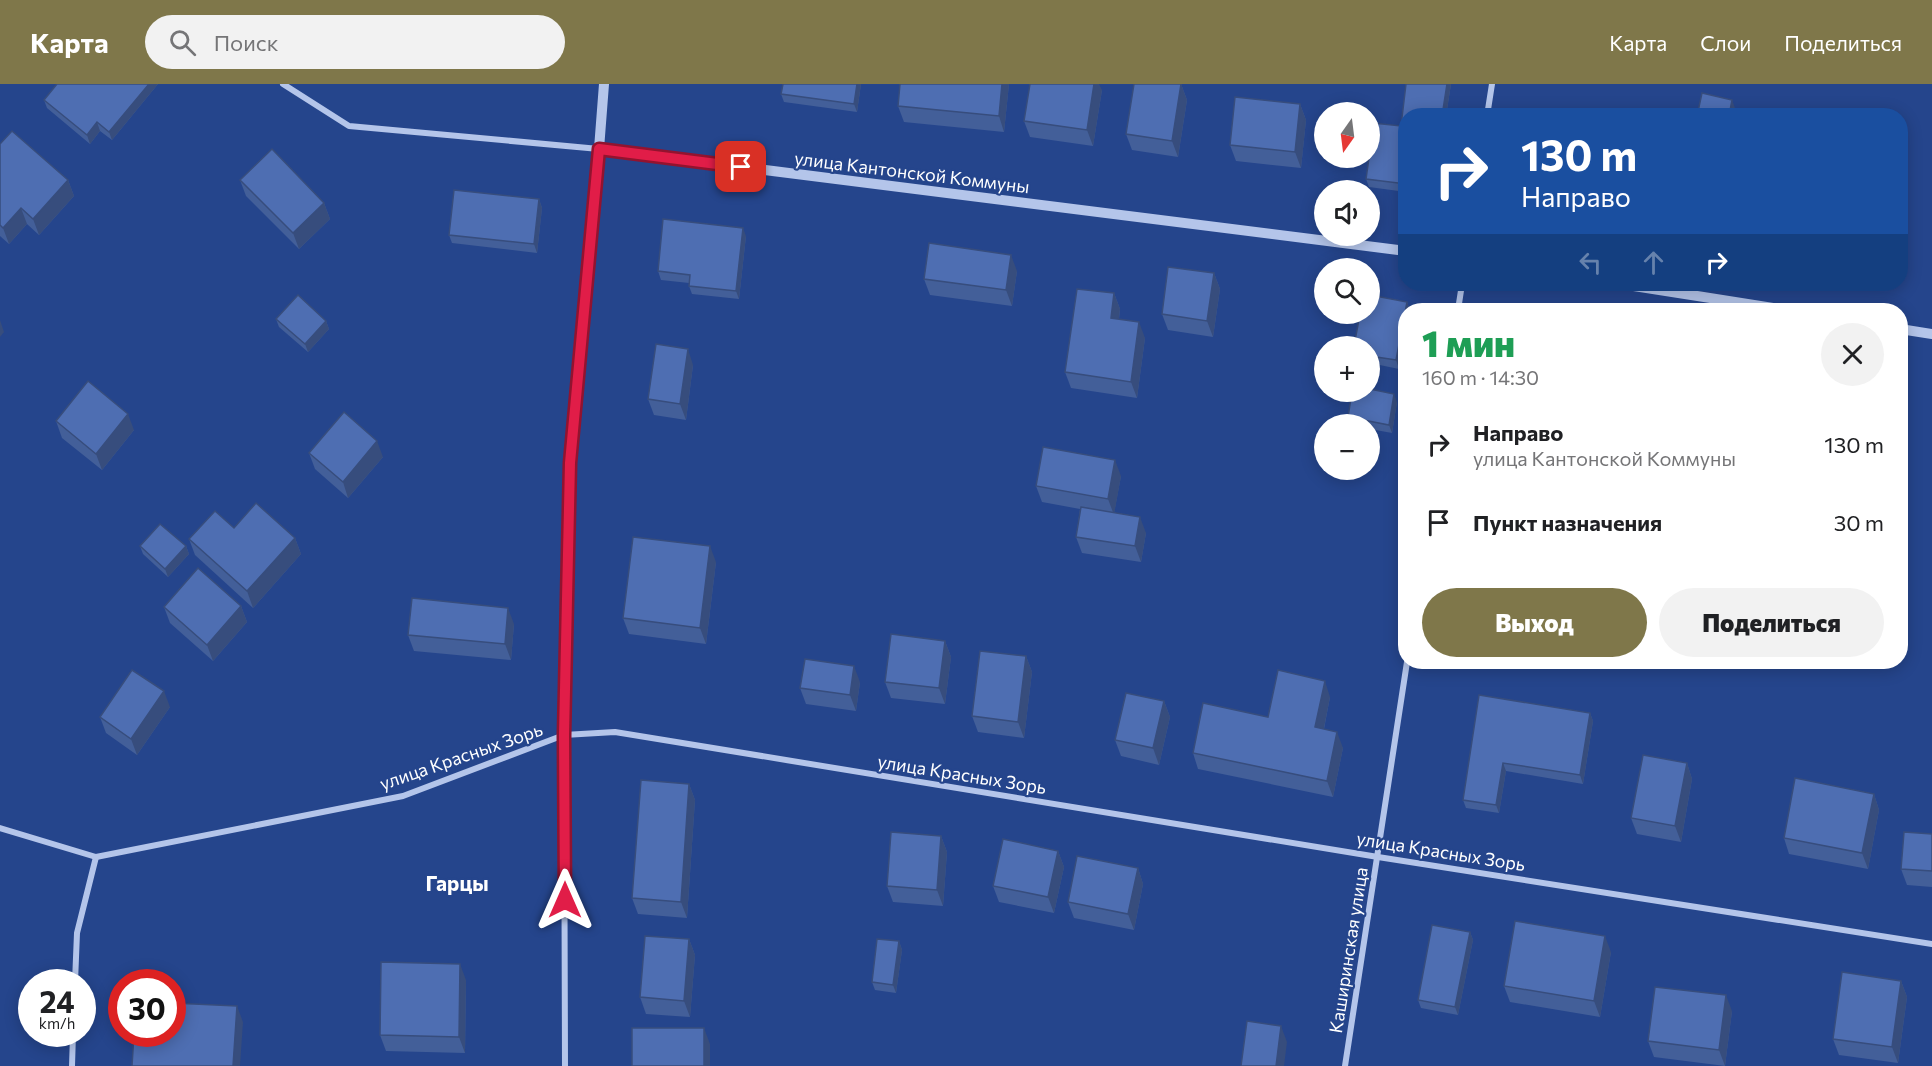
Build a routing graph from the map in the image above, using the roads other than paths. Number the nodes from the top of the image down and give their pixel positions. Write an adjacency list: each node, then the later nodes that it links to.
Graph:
1 (283, 84): 5 (street, улица Кантонской Коммуны)
2 (604, 84): 5 (street)
3 (1492, 84): 4 (street)
4 (1488, 108)
5 (599, 149): 6 (street, улица Кантонской Коммуны); 12 (street)
6 (1398, 250)
7 (1665, 291): 8 (street)
8 (1742, 303)
9 (1908, 330): 10 (street)
10 (1932, 334)
11 (1406, 669): 15 (street, Каширинская улица)
12 (564, 735): 14 (street, улица Красных Зорь); 15 (street, улица Красных Зорь); 20 (street)
13 (0, 828): 14 (street, улица Красных Зорь)
14 (96, 857): 17 (street)
15 (1378, 857): 16 (street, улица Красных Зорь); 21 (street, Каширинская улица)
16 (1932, 944)
17 (76, 969)
18 (73, 1047): 19 (street)
19 (72, 1066)
20 (566, 1066)
21 (1345, 1066)

